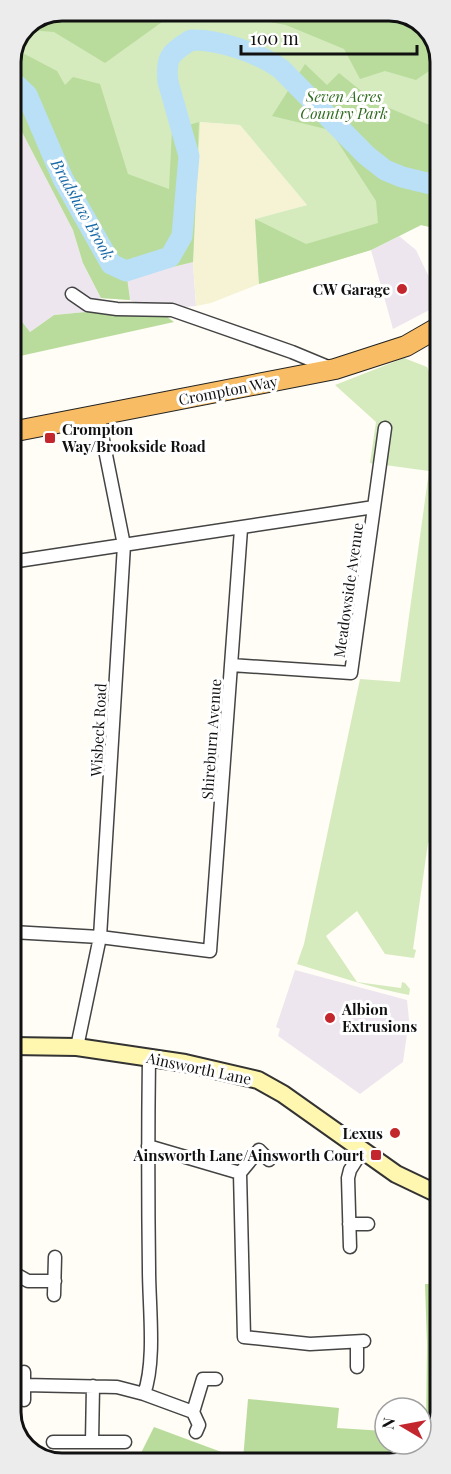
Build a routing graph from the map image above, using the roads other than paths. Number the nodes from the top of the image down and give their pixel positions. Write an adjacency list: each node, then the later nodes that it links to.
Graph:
1 (72, 294): 3 (street)
2 (430, 332): 3 (highway, Crompton Way)
3 (334, 369): 4 (highway, Crompton Way)
4 (98, 415): 6 (highway, Crompton Way); 9 (street, Wisbeck Road)
5 (386, 428): 7 (street, Meadowside Avenue)
6 (21, 430)
7 (374, 507): 8 (street); 11 (street, Meadowside Avenue)
8 (241, 529): 9 (street); 11 (street, Shireburn Avenue)
9 (124, 545): 10 (street); 13 (street, Wisbeck Road)
10 (21, 560)
11 (231, 665): 13 (street, Shireburn Avenue)
12 (21, 933): 13 (street)
13 (100, 937): 15 (street, Wisbeck Road)
14 (21, 1046): 15 (main road, Ainsworth Lane)
15 (76, 1047): 16 (main road, Ainsworth Lane)
16 (149, 1057): 17 (street); 18 (main road, Ainsworth Lane)
17 (148, 1146): 20 (street); 34 (street)
18 (362, 1152): 21 (main road, Ainsworth Lane); 22 (street)
19 (269, 1160): 20 (street)
20 (240, 1173): 29 (street)
21 (430, 1188)
22 (349, 1224): 23 (street); 24 (street)
23 (368, 1224)
24 (350, 1247)
25 (55, 1257): 27 (street)
26 (21, 1277): 27 (street)
27 (55, 1281): 28 (street)
28 (54, 1295)
29 (357, 1367)
30 (24, 1372): 32 (street)
31 (216, 1379): 36 (street)
32 (24, 1385): 33 (street); 35 (street)
33 (93, 1386): 34 (street); 39 (street)
34 (144, 1394): 36 (street)
35 (24, 1400)
36 (193, 1412): 37 (street)
37 (196, 1432)
38 (53, 1442): 39 (street)
39 (92, 1442): 40 (street)
40 (125, 1442)

